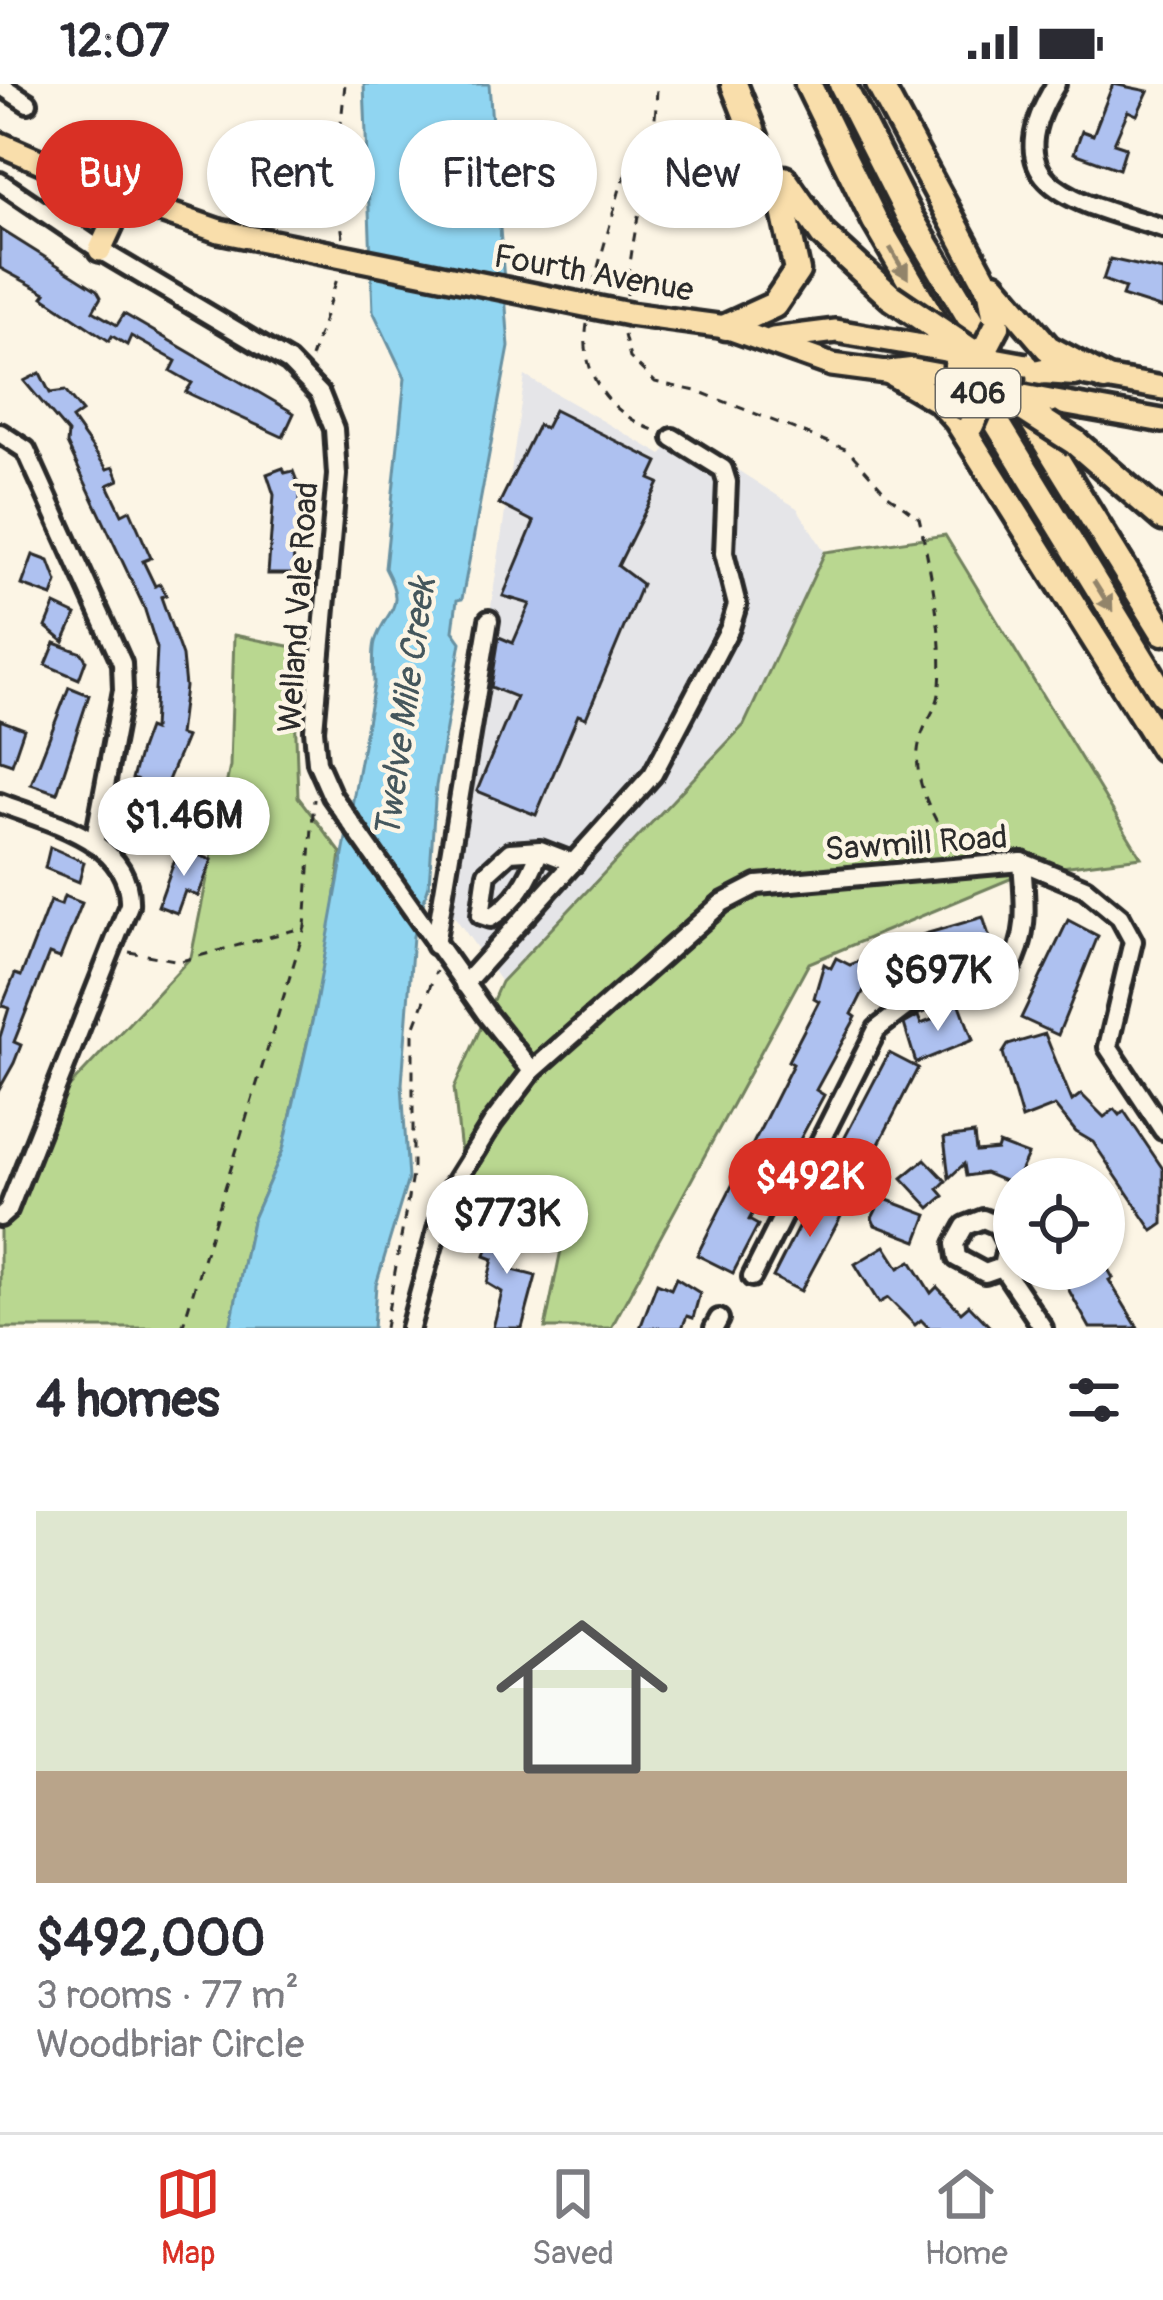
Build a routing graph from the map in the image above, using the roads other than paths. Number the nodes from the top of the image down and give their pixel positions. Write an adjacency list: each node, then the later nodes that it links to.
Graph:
1 (734, 84): 8 (highway)
2 (808, 84): 34 (highway, 406, one-way to 34)
3 (842, 84): 33 (highway, 406)
4 (879, 84): 16 (highway)
5 (1056, 84): 14 (street)
6 (0, 85): 7 (street)
7 (28, 103)
8 (746, 114): 17 (highway); 20 (highway, bridge)
9 (0, 144): 10 (main road, Fourth Avenue)
10 (36, 160)
11 (0, 182): 15 (street)
12 (183, 218): 17 (main road, Fourth Avenue, bridge)
13 (110, 228): 15 (main road)
14 (1163, 229)
15 (100, 250): 41 (street, Welland Vale Road)
16 (974, 260): 20 (highway, bridge); 24 (highway)
17 (726, 327): 18 (main road, Fourth Avenue)
18 (766, 340): 19 (main road, Fourth Avenue); 21 (main road, Fourth Avenue)
19 (917, 345): 20 (highway, bridge)
20 (952, 368): 21 (highway); 23 (highway, bridge); 23 (main road, bridge)
21 (892, 373): 30 (highway)
22 (1076, 374): 23 (highway); 24 (main road)
23 (1015, 377): 26 (highway, bridge); 30 (highway, bridge); 31 (highway, bridge)
24 (1105, 378): 25 (main road)
25 (1163, 388)
26 (1049, 401): 27 (main road)
27 (1163, 421)
28 (0, 433): 37 (street)
29 (673, 438): 40 (street)
30 (979, 452): 35 (highway)
31 (1163, 518)
32 (489, 620): 41 (street)
33 (1163, 632)
34 (1163, 694)
35 (1163, 748)
36 (0, 803): 37 (street)
37 (95, 839): 47 (street)
38 (540, 850): 40 (street)
39 (1022, 862): 43 (street, Sawmill Road); 44 (street, Sawmill Road); 45 (street)
40 (574, 863): 42 (street)
41 (436, 946): 42 (street, Welland Vale Road)
42 (464, 984): 43 (street, Welland Vale Road)
43 (532, 1070): 50 (street)
44 (1163, 1130)
45 (806, 1170): 46 (street); 48 (street)
46 (862, 1198)
47 (0, 1217)
48 (752, 1277)
49 (1017, 1290): 51 (street)
50 (410, 1328)
51 (1043, 1328)

